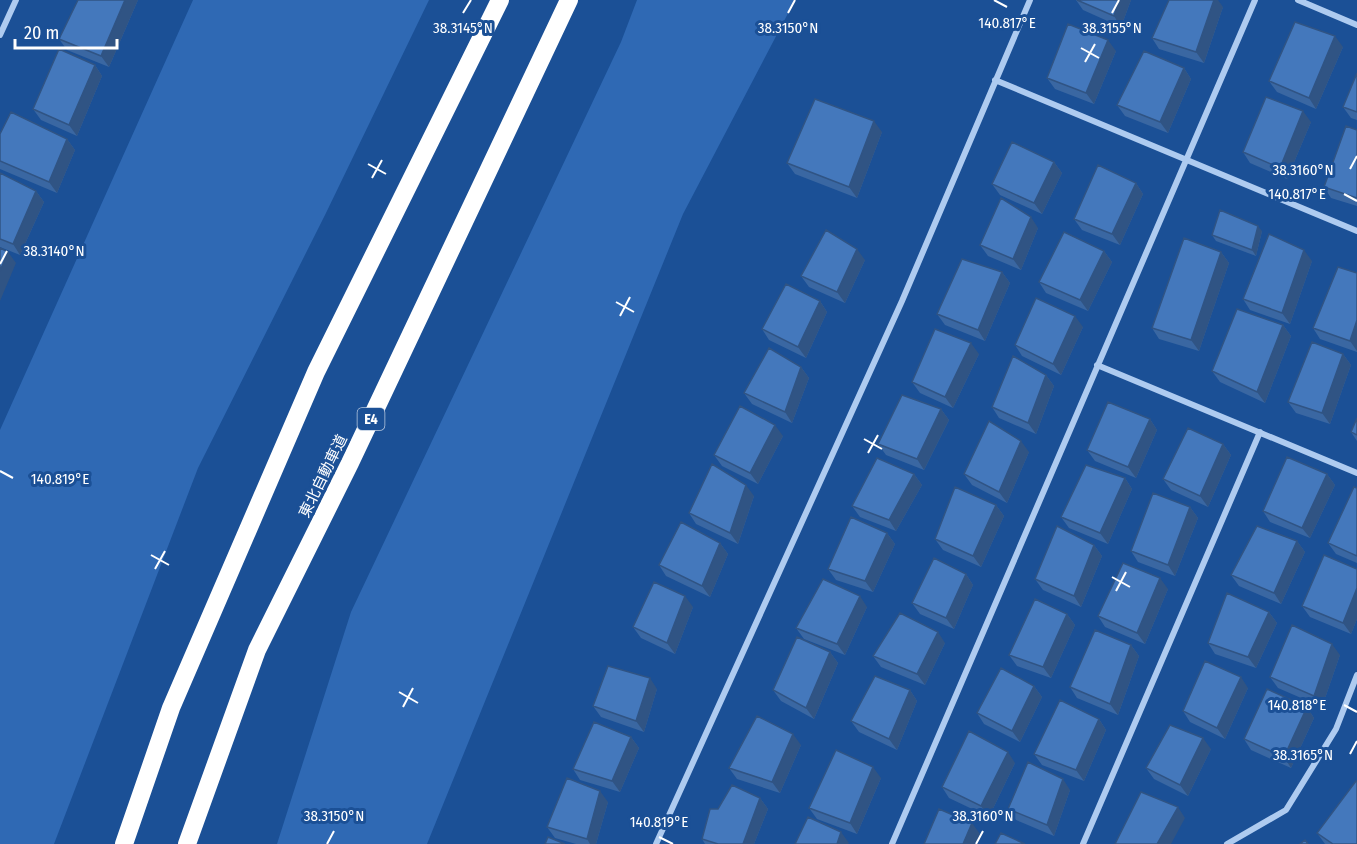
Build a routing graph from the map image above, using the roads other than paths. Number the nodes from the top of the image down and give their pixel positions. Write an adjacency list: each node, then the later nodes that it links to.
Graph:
1 (16, 0): 8 (street)
2 (500, 0): 16 (highway)
3 (569, 0): 17 (highway, 東北自動車道 / E4)
4 (1030, 0): 9 (street)
5 (1255, 0): 10 (street)
6 (1298, 0): 7 (street)
7 (1357, 25)
8 (0, 35)
9 (995, 80): 10 (street); 18 (street)
10 (1186, 159): 11 (street); 12 (street)
11 (1357, 231)
12 (1097, 365): 13 (street); 19 (street)
13 (1260, 432): 14 (street); 20 (street)
14 (1357, 473)
15 (1357, 675): 21 (street)
16 (124, 844)
17 (187, 844)
18 (656, 844)
19 (892, 844)
20 (1083, 844)
21 (1227, 844)

